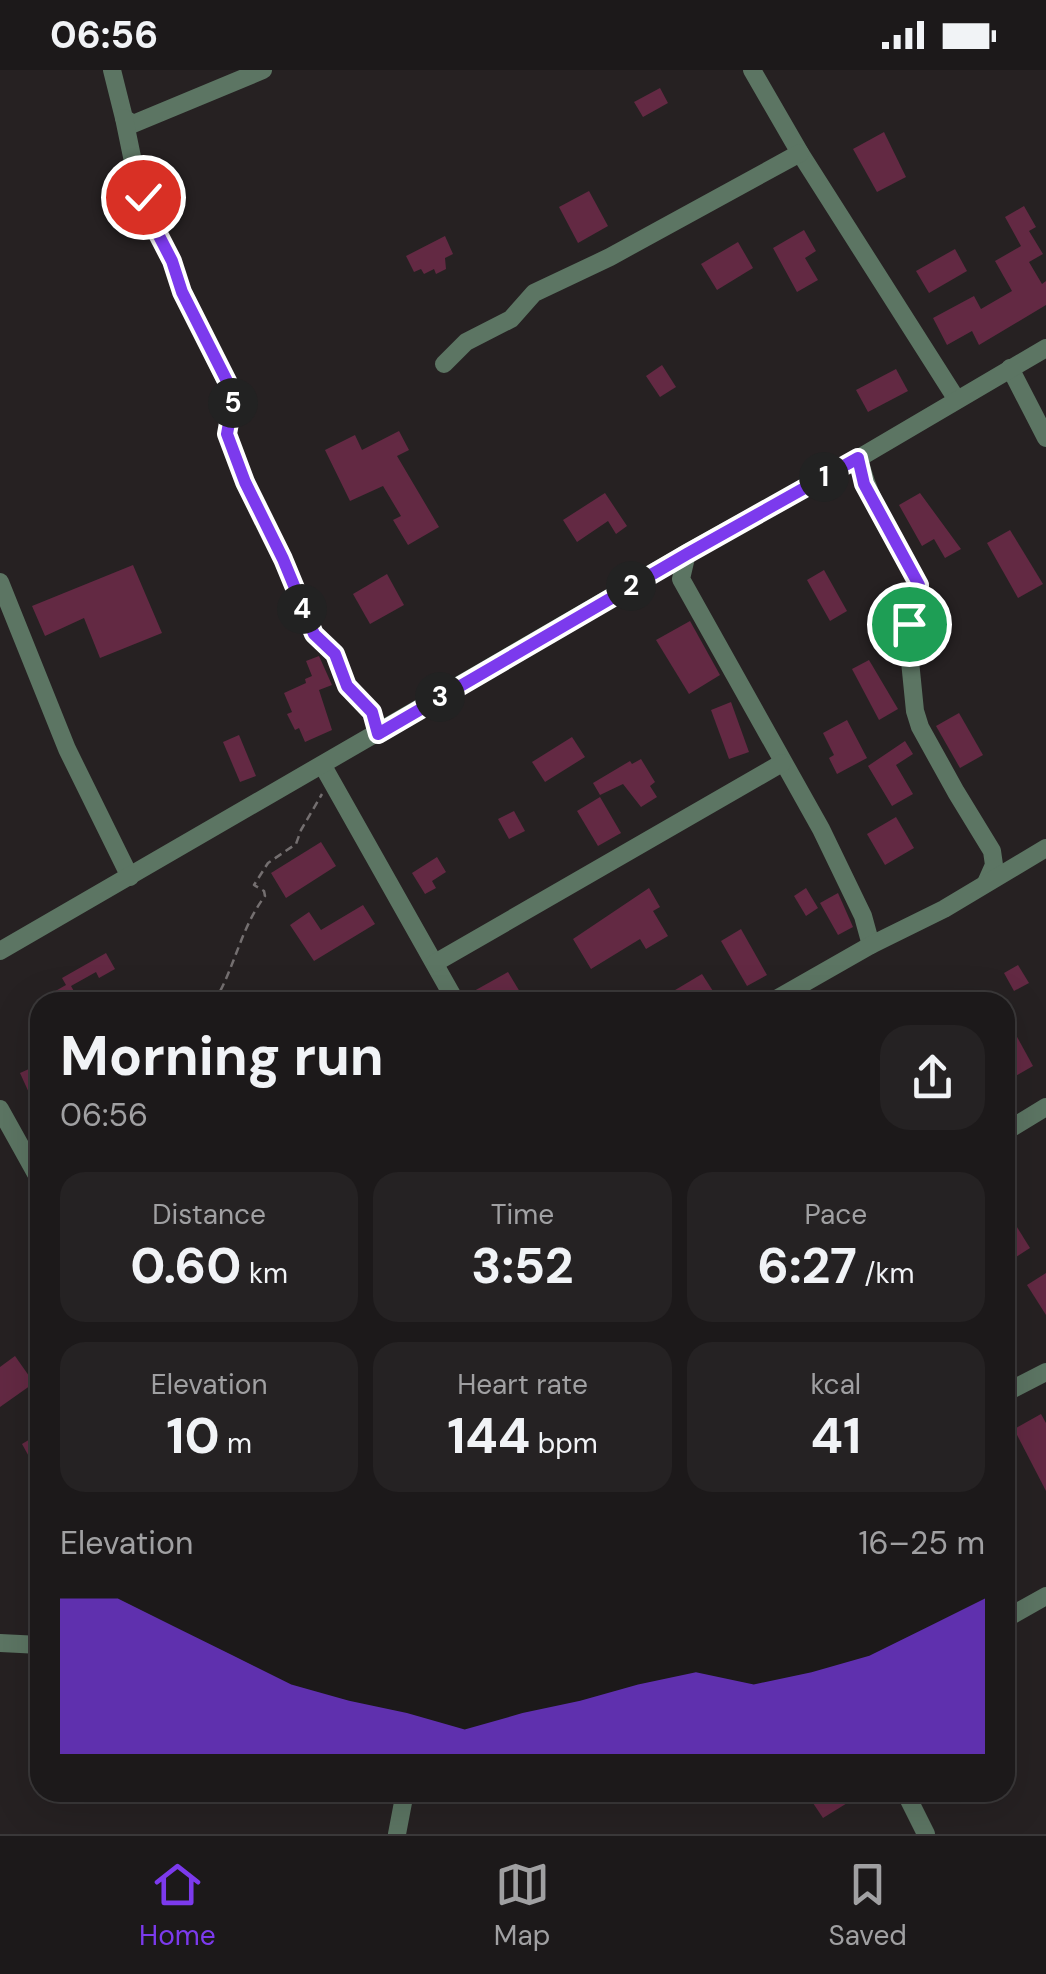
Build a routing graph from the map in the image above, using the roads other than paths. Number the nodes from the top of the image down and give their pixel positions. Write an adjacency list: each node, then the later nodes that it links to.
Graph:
1 (112, 70): 4 (street)
2 (263, 70): 4 (street)
3 (752, 70): 5 (street)
4 (124, 118): 14 (street)
5 (800, 153): 7 (street); 9 (street)
6 (1046, 348): 8 (street)
7 (444, 364)
8 (1010, 368): 9 (street); 10 (street)
9 (957, 400): 11 (street)
10 (1046, 438)
11 (858, 458): 12 (street); 19 (street)
12 (687, 554): 14 (street); 15 (street)
13 (0, 582): 18 (street)
14 (378, 734): 16 (street)
15 (782, 763): 20 (street); 22 (street)
16 (327, 773): 18 (street); 22 (street)
17 (1046, 848): 19 (street)
18 (130, 877): 21 (street)
19 (986, 883): 20 (street)
20 (871, 945): 24 (street)
21 (0, 951)
22 (434, 963): 23 (street)
23 (450, 992)
24 (789, 992)
25 (1046, 1106): 27 (street)
26 (0, 1109): 28 (street)
27 (1015, 1126)
28 (30, 1162)
29 (1046, 1372): 30 (street)
30 (1015, 1388)
31 (1046, 1596): 32 (street)
32 (1015, 1614)
33 (0, 1642): 34 (street)
34 (30, 1644)
35 (403, 1802): 37 (street)
36 (909, 1802): 38 (street)
37 (396, 1834)
38 (926, 1834)

